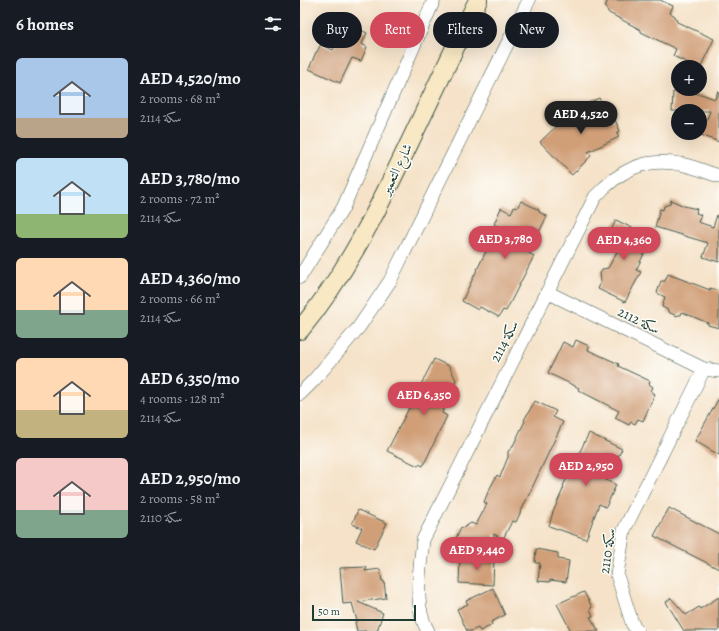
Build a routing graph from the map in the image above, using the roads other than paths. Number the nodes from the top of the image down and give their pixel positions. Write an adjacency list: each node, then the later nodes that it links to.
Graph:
1 (434, 0): 5 (street)
2 (478, 0): 7 (main road, شارع التعمير)
3 (528, 0): 10 (street)
4 (719, 176): 6 (street, سكة 2114)
5 (300, 277)
6 (547, 292): 8 (street, سكة 2112); 11 (street, سكة 2114)
7 (300, 330)
8 (704, 369): 9 (street, سكة 2112); 12 (street, سكة 2110)
9 (719, 370)
10 (300, 394)
11 (428, 631)
12 (637, 631)

